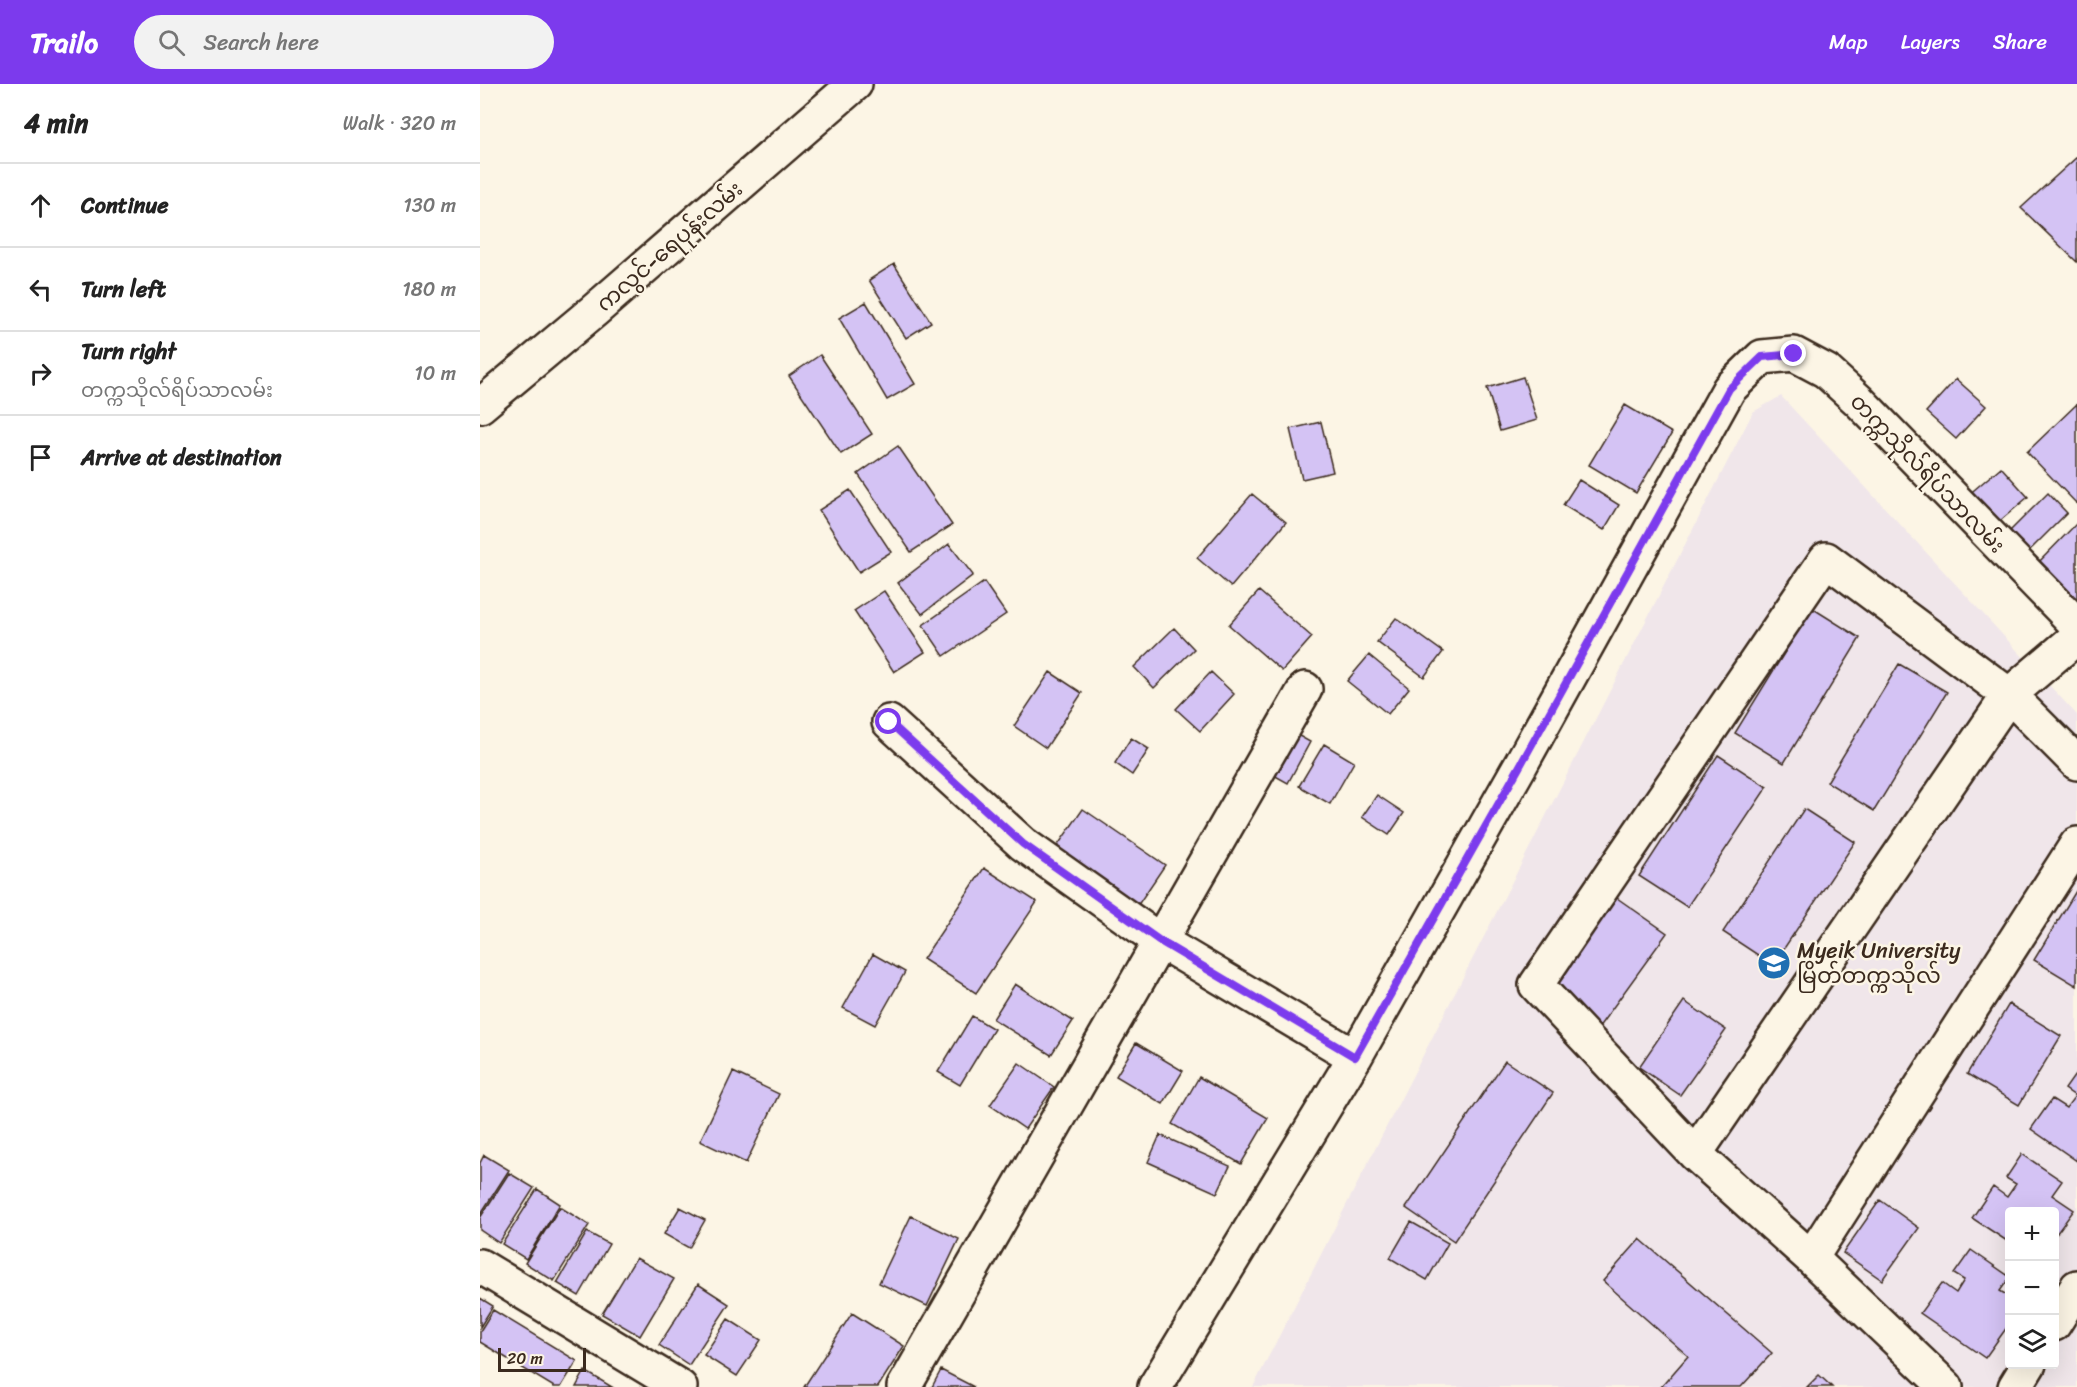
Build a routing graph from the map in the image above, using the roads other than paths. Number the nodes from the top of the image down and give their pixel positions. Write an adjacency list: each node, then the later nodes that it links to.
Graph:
1 (855, 84): 2 (street, ကလွင်-ရေပုန်းလမ်း)
2 (480, 406)
3 (2077, 625): 11 (street, တက္ကသိုလ်ရိပ်သာလမ်း)
4 (2077, 637): 6 (street)
5 (1305, 690): 10 (street)
6 (2009, 695): 8 (street); 12 (street); 12 (street)
7 (889, 722): 10 (street)
8 (2077, 763)
9 (2077, 844): 13 (street)
10 (1160, 941): 11 (street); 19 (street)
11 (1355, 1057): 20 (street)
12 (1695, 1154): 13 (street)
13 (1811, 1258): 21 (street)
14 (480, 1266): 18 (street)
15 (2077, 1287): 16 (street)
16 (2059, 1317)
17 (2026, 1369): 22 (street)
18 (663, 1383)
19 (904, 1387)
20 (1155, 1387)
21 (1946, 1387)
22 (2015, 1387)

